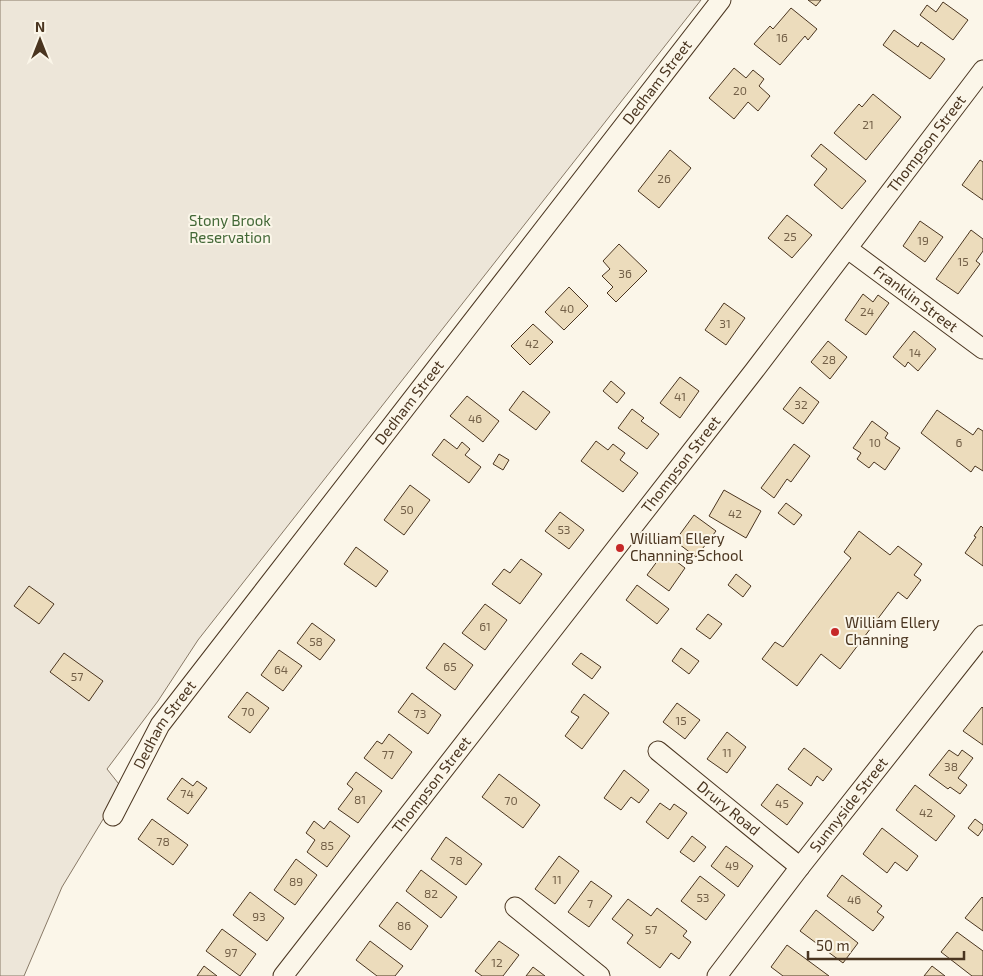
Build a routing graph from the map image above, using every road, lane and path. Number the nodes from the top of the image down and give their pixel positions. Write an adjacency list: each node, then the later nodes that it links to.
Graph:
1 (721, 0): 7 (street, Dedham Street)
2 (983, 70): 3 (street, Thompson Street)
3 (848, 249): 4 (street, Franklin Street); 10 (street, Thompson Street)
4 (983, 349)
5 (983, 635): 8 (street, Sunnyside Street)
6 (658, 751): 8 (street, Drury Road)
7 (112, 816)
8 (800, 867): 12 (street, Sunnyside Street)
9 (515, 907): 11 (street)
10 (283, 976)
11 (600, 976)
12 (717, 976)

